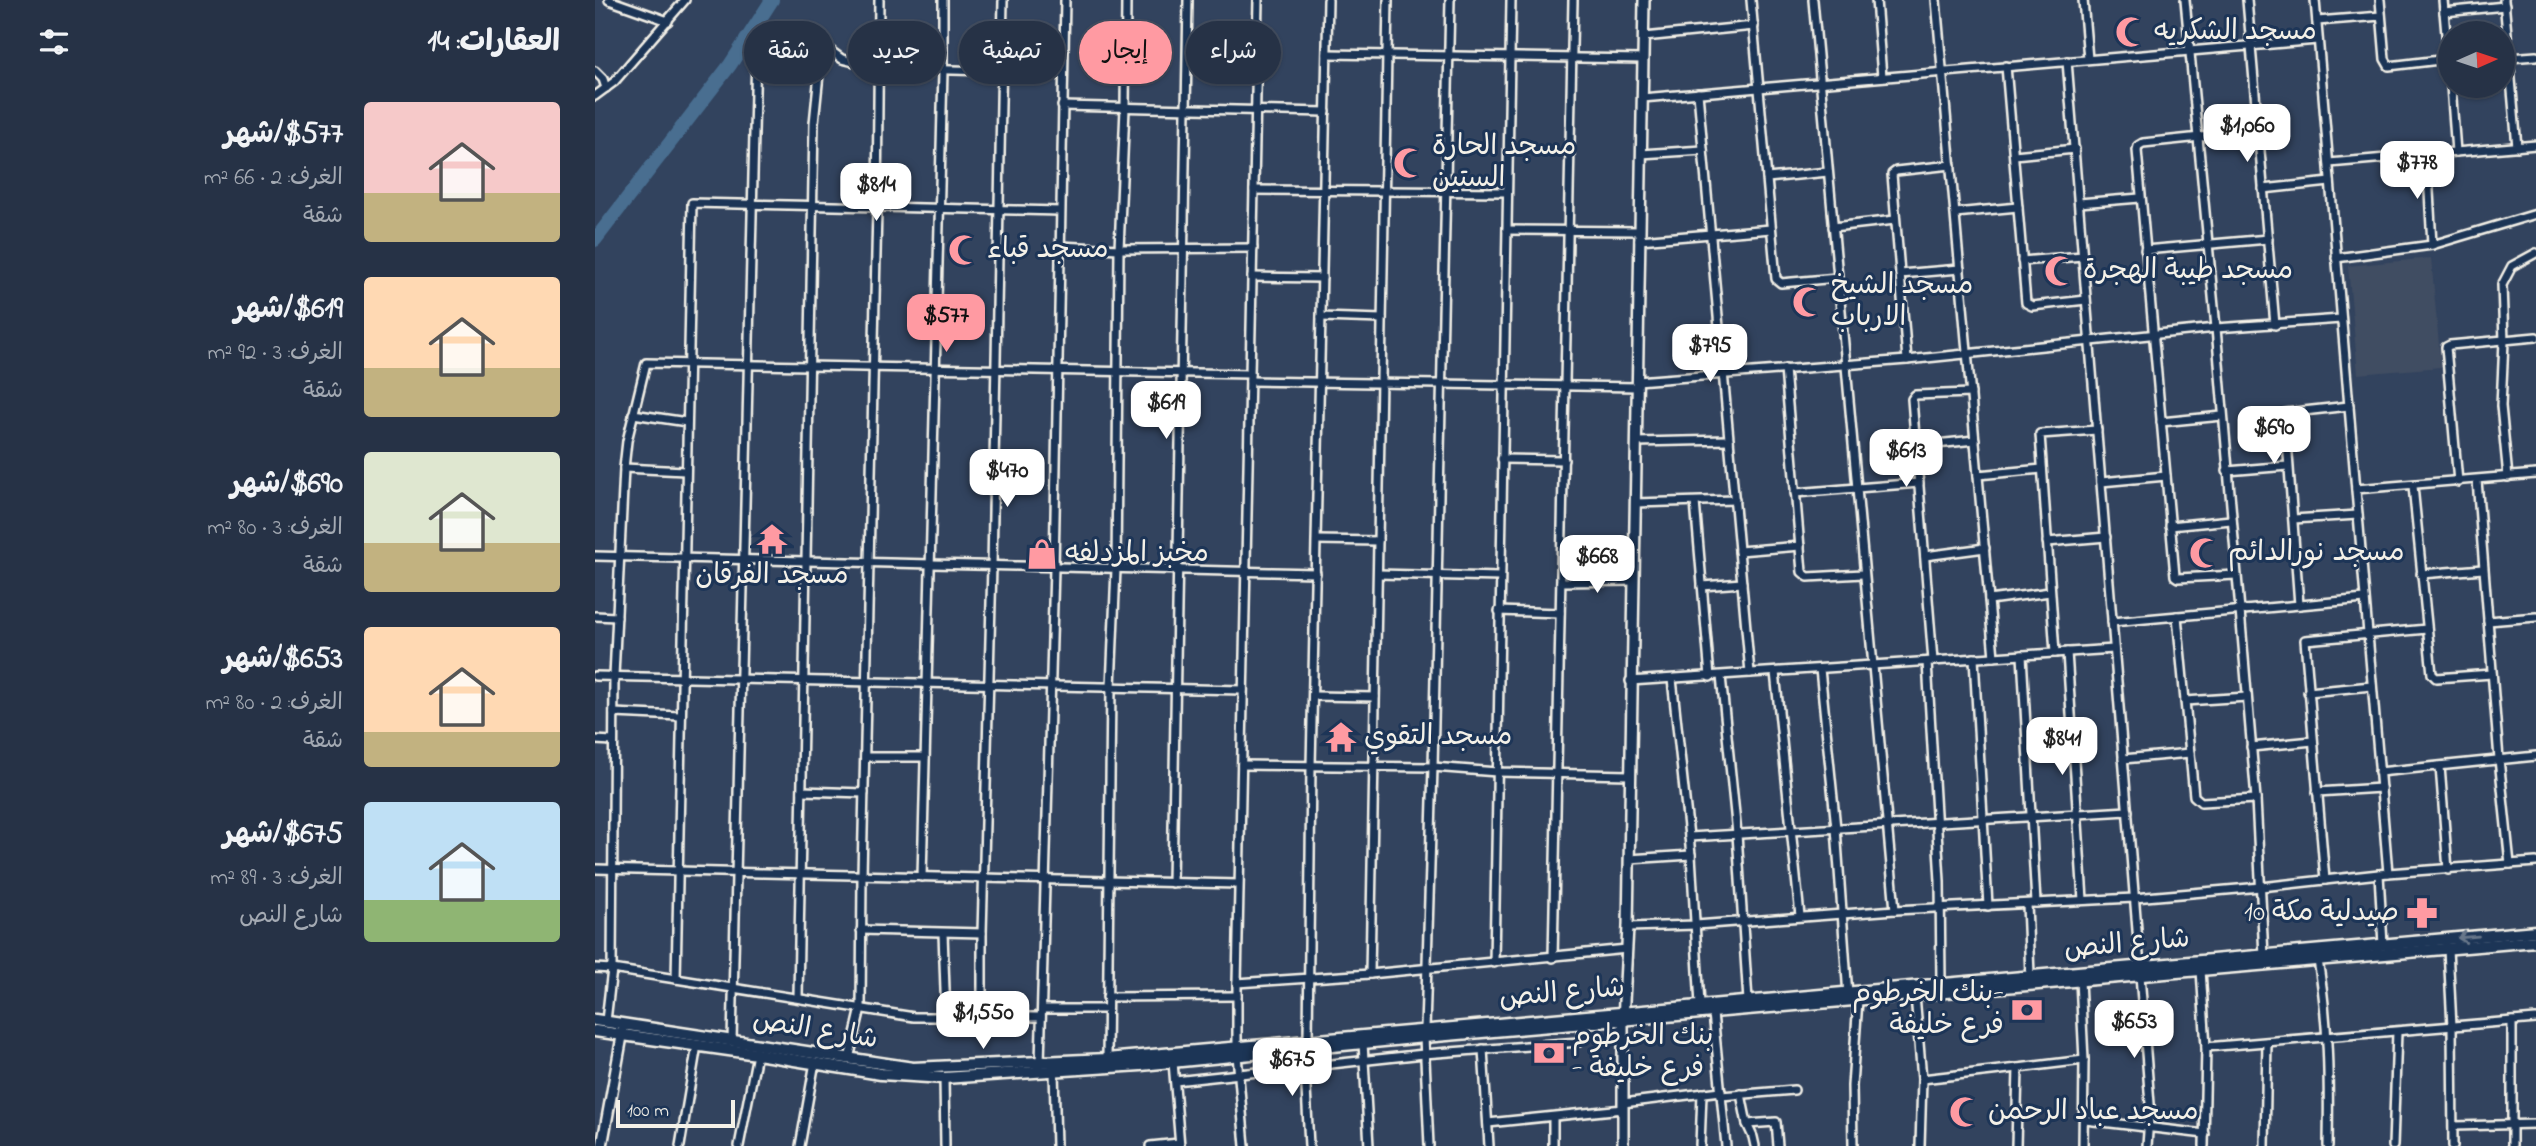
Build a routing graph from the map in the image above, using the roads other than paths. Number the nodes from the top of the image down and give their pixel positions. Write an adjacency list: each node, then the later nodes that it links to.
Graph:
1 (609, 0): 36 (street)
2 (685, 0): 36 (street)
3 (879, 0): 30 (street)
4 (943, 0): 31 (street)
5 (1003, 0): 32 (street)
6 (1065, 0): 33 (street)
7 (1126, 0): 72 (street)
8 (1188, 0): 73 (street)
9 (1258, 0): 74 (street)
10 (1328, 0): 42 (street)
11 (1388, 0): 43 (street)
12 (1450, 0): 44 (street)
13 (1511, 0): 45 (street)
14 (1573, 0): 47 (street)
15 (1644, 0): 38 (street)
16 (1751, 0): 37 (street)
17 (1813, 0): 57 (street)
18 (1876, 0): 56 (street)
19 (1936, 0): 55 (street)
20 (2083, 0): 50 (street)
21 (2185, 0): 41 (street)
22 (2247, 0): 40 (street)
23 (2315, 0): 29 (street)
24 (2380, 0): 28 (street)
25 (2443, 0): 27 (street)
26 (2505, 3): 27 (street); 35 (street)
27 (2444, 12): 34 (street)
28 (2381, 16): 29 (street); 51 (street)
29 (2317, 20): 39 (street)
30 (879, 21)
31 (943, 21)
32 (1002, 21)
33 (1064, 21)
34 (2445, 21)
35 (2506, 21)
36 (668, 22): 64 (street)
37 (1754, 26): 38 (street); 65 (street)
38 (1644, 37): 49 (street)
39 (2318, 40): 40 (street); 86 (street)
40 (2250, 45): 41 (street); 76 (street)
41 (2189, 51): 50 (street); 77 (street)
42 (1327, 54): 43 (street); 75 (street)
43 (1387, 55): 44 (street); 94 (street)
44 (1449, 56): 45 (street); 95 (street)
45 (1510, 57): 47 (street); 96 (street)
46 (2536, 57): 48 (street)
47 (1572, 58): 49 (street); 112 (street)
48 (2515, 58)
49 (1643, 59): 68 (street)
50 (2088, 59): 52 (street)
51 (2438, 60)
52 (2067, 61): 53 (street); 80 (street)
53 (2006, 66): 55 (street); 84 (street)
54 (595, 71): 64 (street)
55 (1943, 72): 56 (street); 87 (street)
56 (1882, 77): 57 (street)
57 (1820, 82): 65 (street); 88 (street)
58 (755, 84): 99 (street)
59 (818, 84): 100 (street)
60 (878, 84): 102 (street)
61 (943, 84): 103 (street)
62 (1001, 84): 104 (street)
63 (1063, 84): 71 (street)
64 (606, 88): 67 (street)
65 (1759, 88): 66 (street); 89 (street)
66 (1698, 93): 68 (street); 81 (street)
67 (595, 96)
68 (1642, 98): 83 (street)
69 (2452, 98): 82 (street)
70 (2513, 98): 79 (street)
71 (1062, 106): 72 (street); 105 (street)
72 (1125, 108): 73 (street); 121 (street)
73 (1187, 110): 74 (street); 119 (street)
74 (1256, 111): 75 (street); 92 (street)
75 (1326, 112): 93 (street)
76 (2258, 131): 77 (street); 91 (street)
77 (2197, 137): 97 (street); 116 (street)
78 (2536, 145): 79 (street)
79 (2517, 147): 82 (street)
80 (2075, 149): 84 (street); 98 (street)
81 (1703, 150): 83 (street); 113 (street)
82 (2456, 152): 85 (street)
83 (1641, 154): 114 (street)
84 (2014, 155): 101 (street)
85 (2427, 155): 86 (street); 117 (street)
86 (2329, 163): 90 (street)
87 (1951, 165): 106 (street); 108 (street)
88 (1828, 172): 89 (street); 109 (street)
89 (1767, 178): 110 (street)
90 (2330, 182): 91 (street); 125 (street)
91 (2263, 189): 115 (street)
92 (1254, 190): 93 (street); 120 (street)
93 (1324, 190): 94 (street); 130 (street)
94 (1385, 191): 95 (street); 134 (street)
95 (1446, 191): 96 (street); 160 (street)
96 (1507, 192): 111 (street)
97 (2140, 198): 98 (street); 122 (street)
98 (2079, 203): 124 (street)
99 (753, 206): 100 (street); 144 (street); 146 (street)
100 (813, 207): 102 (street); 147 (street)
101 (2018, 207): 106 (street); 126 (street)
102 (877, 209): 103 (street); 148 (street)
103 (939, 210): 104 (street); 149 (street)
104 (999, 211): 105 (street); 151 (street)
105 (1060, 211): 118 (street)
106 (1955, 213): 127 (street)
107 (2536, 214): 117 (street)
108 (1895, 220): 109 (street); 128 (street)
109 (1833, 227): 131 (street)
110 (1771, 229): 113 (street); 131 (street)
111 (1507, 230): 112 (street); 161 (street)
112 (1568, 230): 114 (street); 162 (street)
113 (1711, 234): 114 (street); 155 (street)
114 (1639, 235): 159 (street)
115 (2268, 239): 116 (street); 136 (street)
116 (2207, 245): 122 (street); 137 (street)
117 (2433, 245): 125 (street)
118 (1060, 246): 121 (street); 152 (street)
119 (1184, 248): 120 (street); 121 (street); 154 (street)
120 (1253, 248): 129 (street)
121 (1119, 249): 153 (street)
122 (2145, 250): 138 (street)
123 (2536, 253): 140 (street)
124 (2083, 256): 126 (street); 132 (street)
125 (2336, 257): 135 (street)
126 (2022, 261): 132 (street)
127 (1960, 269): 128 (street); 142 (street)
128 (1899, 274): 143 (street)
129 (1252, 277): 130 (street); 156 (street)
130 (1322, 278): 133 (street)
131 (1837, 278): 145 (street)
132 (2086, 300): 141 (street)
133 (1321, 317): 134 (street); 157 (street)
134 (1382, 319): 158 (street)
135 (2341, 319): 136 (street); 164 (street)
136 (2275, 325): 137 (street)
137 (2216, 328): 138 (street); 166 (street)
138 (2153, 334): 141 (street); 168 (street)
139 (2536, 337): 140 (street)
140 (2504, 341): 184 (street); 187 (street)
141 (2090, 342): 142 (street); 169 (street)
142 (1968, 353): 143 (street); 163 (street)
143 (1907, 360): 145 (street)
144 (690, 364): 146 (street); 165 (street); 167 (street)
145 (1846, 364): 150 (street); 190 (street)
146 (749, 365): 147 (street); 211 (street)
147 (811, 366): 148 (street); 212 (street)
148 (872, 368): 149 (street); 213 (street)
149 (934, 368): 151 (street); 214 (street)
150 (1784, 369): 155 (street); 192 (street)
151 (995, 370): 152 (street); 215 (street)
152 (1058, 371): 153 (street); 216 (street)
153 (1118, 372): 154 (street); 217 (street)
154 (1182, 373): 156 (street); 219 (street)
155 (1723, 374): 159 (street); 170 (street)
156 (1250, 378): 157 (street); 220 (street)
157 (1320, 382): 158 (street); 201 (street)
158 (1381, 384): 160 (street); 202 (street)
159 (1637, 384): 162 (street); 172 (street)
160 (1441, 385): 161 (street); 226 (street)
161 (1503, 386): 162 (street); 174 (street)
162 (1565, 387): 175 (street)
163 (1971, 393): 171 (street); 173 (street)
164 (2349, 406): 176 (street); 191 (street)
165 (633, 414): 167 (street); 177 (street)
166 (2222, 416): 168 (street); 180 (street)
167 (687, 422): 179 (street)
168 (2161, 422): 183 (street)
169 (2097, 430): 178 (street); 186 (street)
170 (1729, 440): 172 (street); 193 (street)
171 (1975, 440): 173 (street); 182 (street)
172 (1636, 442): 195 (street)
173 (1916, 446): 188 (street)
174 (1502, 459): 175 (street); 227 (street)
175 (1564, 460): 229 (street)
176 (2288, 466): 180 (street); 197 (street)
177 (624, 468): 179 (street); 209 (street)
178 (2042, 469): 182 (street); 203 (street)
179 (685, 471): 210 (street)
180 (2227, 471): 198 (street)
181 (2536, 474): 184 (street)
182 (1978, 475): 205 (street)
183 (2166, 476): 186 (street); 199 (street)
184 (2508, 477): 185 (street)
185 (2477, 480): 187 (street); 218 (street)
186 (2101, 482): 200 (street)
187 (2458, 482): 189 (street)
188 (1919, 483): 190 (street); 208 (street)
189 (2413, 486): 191 (street); 223 (street)
190 (1857, 488): 192 (street); 222 (street)
191 (2356, 489): 196 (street)
192 (1795, 493): 204 (street)
193 (1735, 500): 194 (street); 206 (street)
194 (1695, 502): 195 (street); 231 (street)
195 (1635, 503): 228 (street)
196 (2358, 516): 197 (street); 233 (street)
197 (2293, 519): 235 (street)
198 (2231, 520): 199 (street); 225 (street)
199 (2170, 526): 225 (street)
200 (2105, 537): 203 (street); 244 (street)
201 (1317, 540): 202 (street); 221 (street)
202 (1378, 541): 224 (street)
203 (2047, 542): 232 (street)
204 (1800, 546): 206 (street); 222 (street)
205 (1985, 548): 208 (street); 234 (street)
206 (1739, 551): 230 (street)
207 (595, 556): 209 (street)
208 (1925, 556): 253 (street)
209 (618, 558): 210 (street); 241 (street)
210 (683, 558): 211 (street); 263 (street)
211 (744, 561): 212 (street); 265 (street)
212 (806, 562): 213 (street); 266 (street)
213 (869, 564): 214 (street); 268 (street)
214 (930, 565): 215 (street); 269 (street)
215 (992, 566): 216 (street); 270 (street)
216 (1054, 568): 217 (street); 271 (street)
217 (1116, 569): 219 (street); 273 (street)
218 (2483, 569): 223 (street); 243 (street)
219 (1178, 570): 220 (street); 274 (street)
220 (1246, 572): 221 (street); 275 (street)
221 (1316, 573): 277 (street)
222 (1863, 574): 254 (street)
223 (2421, 574): 245 (street)
224 (1378, 575): 226 (street); 278 (street)
225 (2236, 575): 236 (street)
226 (1437, 576): 227 (street); 297 (street)
227 (1500, 577): 237 (street)
228 (1633, 581): 229 (street); 267 (street)
229 (1561, 582): 238 (street)
230 (1742, 583): 231 (street); 257 (street)
231 (1702, 586): 262 (street)
232 (2050, 592): 234 (street); 249 (street)
233 (2365, 599): 235 (street); 246 (street)
234 (1989, 600): 251 (street)
235 (2299, 605): 236 (street)
236 (2239, 610): 240 (street); 279 (street)
237 (1499, 611): 238 (street); 298 (street)
238 (1560, 612): 300 (street)
239 (595, 615): 241 (street)
240 (2177, 616): 244 (street); 280 (street)
241 (617, 617): 260 (street)
242 (2536, 617): 243 (street)
243 (2488, 621): 258 (street)
244 (2112, 622): 247 (street)
245 (2427, 629): 246 (street); 258 (street)
246 (2368, 634): 272 (street); 276 (street)
247 (2114, 649): 248 (street); 291 (street)
248 (2067, 652): 249 (street); 308 (street)
249 (2055, 653): 250 (street)
250 (2022, 655): 251 (street); 309 (street)
251 (1994, 657): 252 (street)
252 (1974, 658): 253 (street); 310 (street)
253 (1930, 661): 254 (street); 311 (street)
254 (1872, 665): 255 (street); 312 (street)
255 (1820, 669): 256 (street); 313 (street)
256 (1775, 672): 257 (street); 314 (street)
257 (1750, 673): 261 (street)
258 (2492, 674): 292 (street)
259 (595, 676): 260 (street)
260 (614, 676): 263 (street); 281 (street)
261 (1721, 676): 262 (street); 315 (street)
262 (1710, 677): 264 (street)
263 (681, 678): 265 (street); 282 (street)
264 (1671, 679): 267 (street); 316 (street)
265 (741, 680): 266 (street); 325 (street)
266 (804, 681): 268 (street); 303 (street)
267 (1630, 681): 301 (street)
268 (866, 682): 269 (street); 289 (street)
269 (927, 683): 270 (street); 290 (street)
270 (988, 684): 271 (street); 331 (street)
271 (1050, 686): 273 (street); 332 (street)
272 (2372, 686): 276 (street); 299 (street)
273 (1111, 687): 274 (street); 334 (street)
274 (1176, 688): 275 (street); 335 (street)
275 (1243, 690): 293 (street)
276 (2308, 692): 285 (street)
277 (1313, 696): 278 (street); 294 (street)
278 (1375, 696): 295 (street)
279 (2247, 697): 280 (street); 286 (street)
280 (2185, 701): 287 (street)
281 (614, 713): 282 (street); 284 (street)
282 (680, 716): 324 (street)
283 (595, 740): 284 (street)
284 (613, 741): 322 (street)
285 (2312, 741): 286 (street); 304 (street)
286 (2251, 747): 306 (street)
287 (2190, 753): 291 (street); 306 (street)
288 (2536, 756): 292 (street)
289 (865, 757): 290 (street); 305 (street)
290 (925, 757): 330 (street)
291 (2123, 759): 307 (street)
292 (2499, 759): 296 (street); 320 (street)
293 (1242, 765): 294 (street); 336 (street)
294 (1311, 766): 295 (street); 370 (street)
295 (1374, 766): 297 (street); 367 (street)
296 (2440, 766): 299 (street); 323 (street)
297 (1433, 767): 298 (street); 364 (street)
298 (1497, 772): 300 (street); 361 (street)
299 (2379, 772): 302 (street)
300 (1557, 774): 301 (street); 360 (street)
301 (1629, 775): 318 (street)
302 (2381, 788): 304 (street); 326 (street)
303 (802, 791): 305 (street); 327 (street)
304 (2317, 792): 333 (street)
305 (864, 793): 329 (street)
306 (2256, 799): 337 (street)
307 (2127, 811): 308 (street); 338 (street)
308 (2078, 815): 309 (street); 339 (street)
309 (2032, 818): 310 (street); 340 (street)
310 (1983, 820): 311 (street); 342 (street)
311 (1936, 822): 312 (street); 343 (street)
312 (1887, 825): 313 (street); 344 (street)
313 (1836, 828): 314 (street); 345 (street)
314 (1790, 831): 315 (street); 346 (street)
315 (1737, 834): 316 (street); 347 (street)
316 (1689, 837): 317 (street)
317 (1691, 855): 318 (street); 348 (street)
318 (1629, 859): 349 (street)
319 (2536, 862): 320 (street)
320 (2510, 864): 323 (street)
321 (595, 869): 322 (street)
322 (614, 870): 324 (street); 363 (street)
323 (2448, 870): 326 (street)
324 (677, 871): 325 (street); 369 (street)
325 (737, 872): 327 (street); 375 (street)
326 (2388, 873): 328 (street)
327 (800, 874): 329 (street); 378 (street)
328 (2379, 874): 333 (street); 355 (street)
329 (862, 875): 330 (street); 350 (street)
330 (922, 877): 331 (street)
331 (983, 878): 332 (street); 353 (street)
332 (1045, 880): 334 (street); 385 (street)
333 (2325, 880): 337 (street)
334 (1109, 881): 335 (street); 379 (street)
335 (1172, 883): 336 (street)
336 (1238, 884): 372 (street)
337 (2261, 887): 338 (street); 359 (street)
338 (2134, 898): 339 (street); 366 (street)
339 (2083, 900): 340 (street)
340 (2036, 903): 341 (street)
341 (2027, 904): 342 (street); 368 (street)
342 (1988, 906): 343 (street)
343 (1940, 908): 344 (street); 373 (street)
344 (1895, 910): 345 (street)
345 (1842, 914): 346 (street); 380 (street)
346 (1800, 916): 347 (street)
347 (1745, 921): 348 (street); 381 (street)
348 (1696, 925): 349 (street); 382 (street)
349 (1628, 927): 356 (street)
350 (861, 930): 352 (street); 383 (street)
351 (2536, 931): 355 (main road, شارع النص, one-way to 355)
352 (943, 933): 353 (street); 389 (street)
353 (982, 933): 388 (street)
354 (2536, 941): 357 (main road, شارع النص)
355 (2383, 945): 358 (main road, شارع النص)
356 (1627, 949): 360 (street); 387 (street)
357 (2448, 949): 358 (main road, شارع النص); 394 (street)
358 (2317, 955): 359 (main road, شارع النص); 365 (main road, شارع النص); 400 (street)
359 (2264, 956): 366 (main road, شارع النص)
360 (1553, 958): 361 (street)
361 (1495, 963): 364 (street)
362 (595, 968): 363 (street)
363 (612, 968): 369 (street); 391 (street)
364 (1428, 969): 367 (street); 399 (street)
365 (2201, 970): 366 (main road, شارع النص); 407 (street)
366 (2140, 971): 368 (main road, شارع النص); 371 (main road, شارع النص); 438 (street)
367 (1370, 974): 370 (street)
368 (2030, 975): 374 (main road, شارع النص)
369 (676, 979): 375 (street)
370 (1310, 979): 372 (street); 403 (street)
371 (2080, 980): 374 (main road, شارع النص); 414 (street)
372 (1237, 983): 377 (street)
373 (1941, 983): 374 (main road, شارع النص); 380 (main road, شارع النص)
374 (1961, 986): 376 (main road, شارع النص)
375 (735, 988): 378 (street); 401 (street)
376 (1915, 995): 380 (main road, شارع النص); 424 (street)
377 (1237, 996): 379 (street); 409 (street)
378 (798, 997): 383 (street)
379 (1107, 997): 384 (street)
380 (1851, 998): 381 (main road, شارع النص); 386 (main road, شارع النص); 459 (street)
381 (1748, 1001): 382 (main road, شارع النص)
382 (1700, 1005): 387 (main road, شارع النص)
383 (861, 1008): 389 (street); 412 (street)
384 (1107, 1009): 385 (street); 413 (street)
385 (1042, 1013): 388 (street); 418 (street)
386 (1713, 1013): 387 (main road, شارع النص); 428 (street)
387 (1623, 1016): 393 (main road, شارع النص); 399 (main road, شارع النص); 430 (street)
388 (982, 1017): 389 (street)
389 (946, 1018)
390 (2536, 1019): 392 (street)
391 (601, 1021): 396 (main road, شارع النص)
392 (2512, 1021): 394 (street); 435 (street)
393 (1581, 1024): 395 (main road, شارع النص); 405 (street)
394 (2452, 1026): 398 (street); 437 (street)
395 (1537, 1028): 399 (main road, شارع النص); 405 (street)
396 (623, 1029): 397 (main road, شارع النص); 401 (main road, شارع النص); 406 (main road, شارع النص); 441 (street)
397 (595, 1031)
398 (2397, 1032): 400 (street); 467 (street)
399 (1425, 1033): 403 (main road, شارع النص); 404 (main road, شارع النص); 411 (street)
400 (2328, 1037): 402 (street); 466 (street)
401 (732, 1041): 412 (main road, شارع النص)
402 (2267, 1042): 407 (street); 465 (street)
403 (1306, 1044): 404 (main road, شارع النص); 409 (main road, شارع النص); 419 (street)
404 (1363, 1044): 415 (street)
405 (1538, 1044): 408 (street)
406 (697, 1045): 410 (main road, شارع النص); 442 (street)
407 (2206, 1047): 439 (street)
408 (1483, 1049): 411 (street); 433 (street)
409 (1237, 1050): 413 (main road, شارع النص); 417 (main road, شارع النص); 422 (street)
410 (757, 1054): 416 (main road, شارع النص); 443 (street)
411 (1423, 1054): 415 (street); 451 (street)
412 (849, 1059): 418 (main road, شارع النص)
413 (1107, 1059): 418 (main road, شارع النص)
414 (2084, 1060): 420 (street); 432 (street)
415 (1364, 1061): 419 (street); 450 (street)
416 (815, 1062): 423 (main road, شارع النص); 444 (street)
417 (1173, 1062): 421 (main road, شارع النص); 425 (street)
418 (1040, 1063)
419 (1305, 1067): 422 (street); 449 (street)
420 (2018, 1068): 424 (street); 461 (street)
421 (1054, 1071): 423 (main road, شارع النص); 446 (street)
422 (1240, 1074): 425 (street); 448 (street)
423 (944, 1078): 445 (street)
424 (1922, 1079): 460 (street)
425 (1175, 1081): 440 (street)
426 (1794, 1090): 429 (street)
427 (1702, 1094): 428 (street); 430 (street); 455 (street)
428 (1721, 1094): 429 (street); 456 (street)
429 (1741, 1094): 434 (street)
430 (1623, 1106): 431 (street); 454 (street)
431 (1553, 1117): 433 (street); 453 (street)
432 (2085, 1120): 438 (street); 462 (street)
433 (1488, 1123): 452 (street)
434 (1747, 1124): 457 (street); 458 (street)
435 (2514, 1124): 436 (street); 437 (street); 469 (street)
436 (2536, 1124)
437 (2454, 1125): 468 (street)
438 (2148, 1127): 439 (street); 463 (street)
439 (2205, 1135): 464 (street)
440 (1179, 1144): 447 (street)
441 (603, 1146)
442 (680, 1146)
443 (739, 1146)
444 (800, 1146)
445 (945, 1146)
446 (1056, 1146)
447 (1150, 1146)
448 (1245, 1146)
449 (1309, 1146)
450 (1369, 1146)
451 (1429, 1146)
452 (1489, 1146)
453 (1553, 1146)
454 (1623, 1146)
455 (1700, 1146)
456 (1726, 1146)
457 (1755, 1146)
458 (1778, 1146)
459 (1853, 1146)
460 (1920, 1146)
461 (2016, 1146)
462 (2083, 1146)
463 (2147, 1146)
464 (2204, 1146)
465 (2265, 1146)
466 (2328, 1146)
467 (2393, 1146)
468 (2453, 1146)
469 (2512, 1146)

